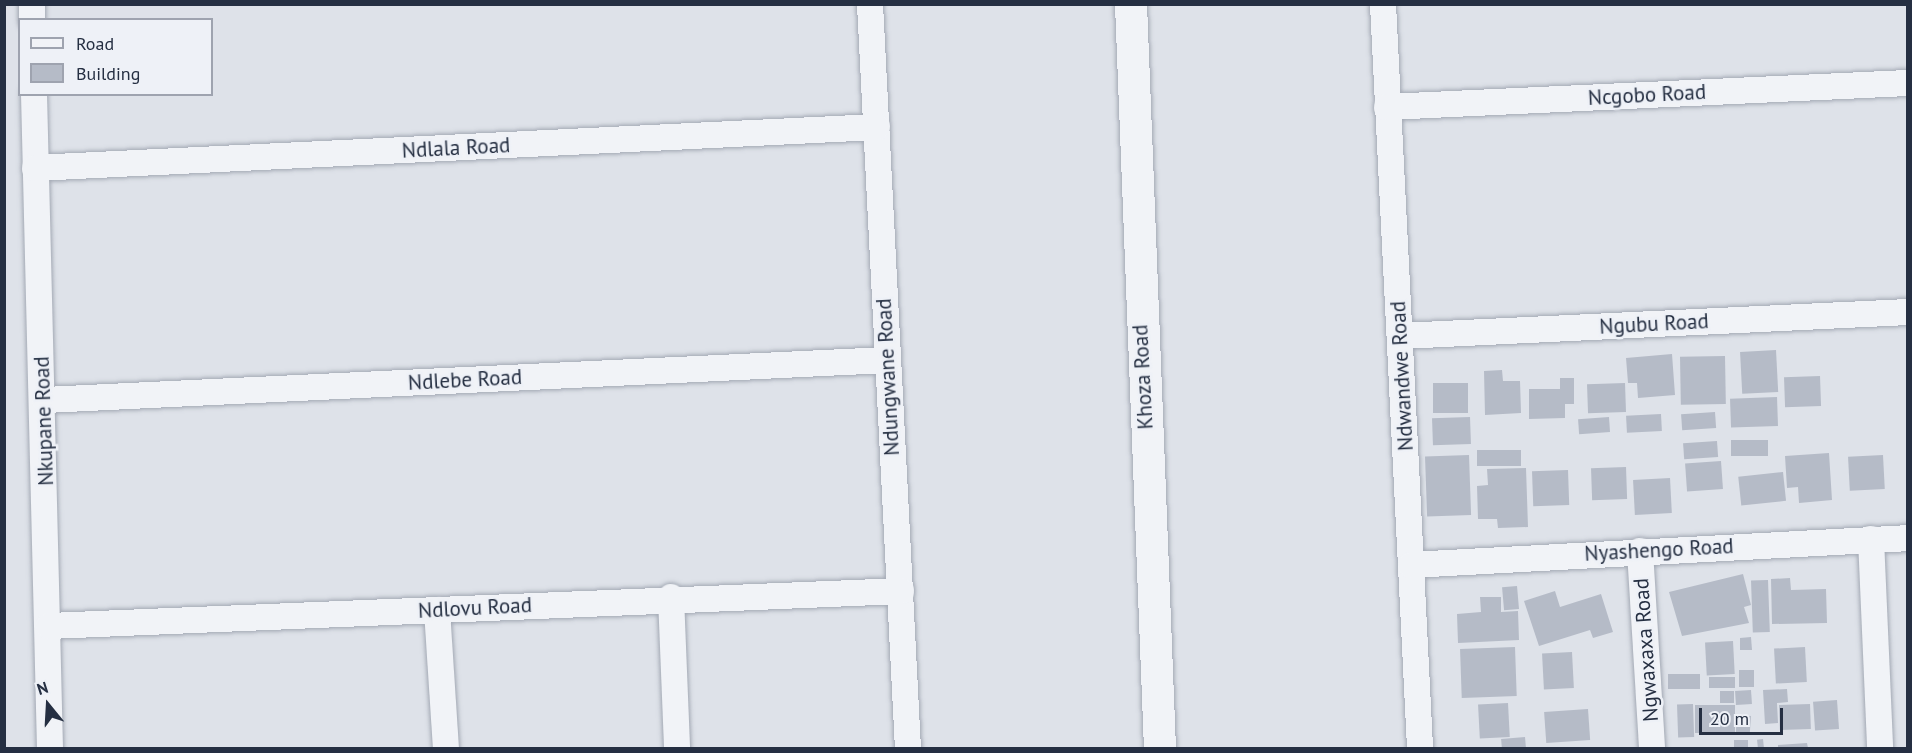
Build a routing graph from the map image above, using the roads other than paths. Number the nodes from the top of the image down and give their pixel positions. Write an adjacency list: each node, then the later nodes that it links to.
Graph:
1 (870, 4): 7 (street, Ndungwane Road)
2 (1131, 4): 25 (street, Khoza Road)
3 (1383, 4): 6 (street, Ndwandwe Road)
4 (1908, 83): 6 (street, Ncgobo Road)
5 (34, 96): 8 (street, Nkupane Road)
6 (1387, 107): 10 (street, Ndwandwe Road)
7 (877, 127): 8 (street, Ndlala Road); 11 (street, Ndungwane Road)
8 (35, 168): 12 (street, Nkupane Road)
9 (1908, 312): 10 (street, Ngubu Road)
10 (1401, 336): 16 (street, Ndwandwe Road)
11 (886, 360): 12 (street, Ndlebe Road); 17 (street, Ndungwane Road)
12 (45, 400): 20 (street, Nkupane Road)
13 (1908, 538): 14 (street, Nyashengo Road)
14 (1870, 539): 15 (street, Nyashengo Road); 28 (street)
15 (1640, 551): 16 (street, Nyashengo Road); 27 (street, Ngwaxaxa Road)
16 (1412, 565): 26 (street, Ndwandwe Road)
17 (901, 591): 18 (street, Ndlovu Road); 24 (street, Ndungwane Road)
18 (671, 597): 19 (street, Ndlovu Road); 23 (street)
19 (437, 610): 20 (street, Ndlovu Road); 22 (street)
20 (49, 626): 21 (street, Nkupane Road)
21 (50, 748)
22 (446, 748)
23 (677, 748)
24 (908, 748)
25 (1161, 748)
26 (1420, 748)
27 (1652, 748)
28 (1880, 748)

